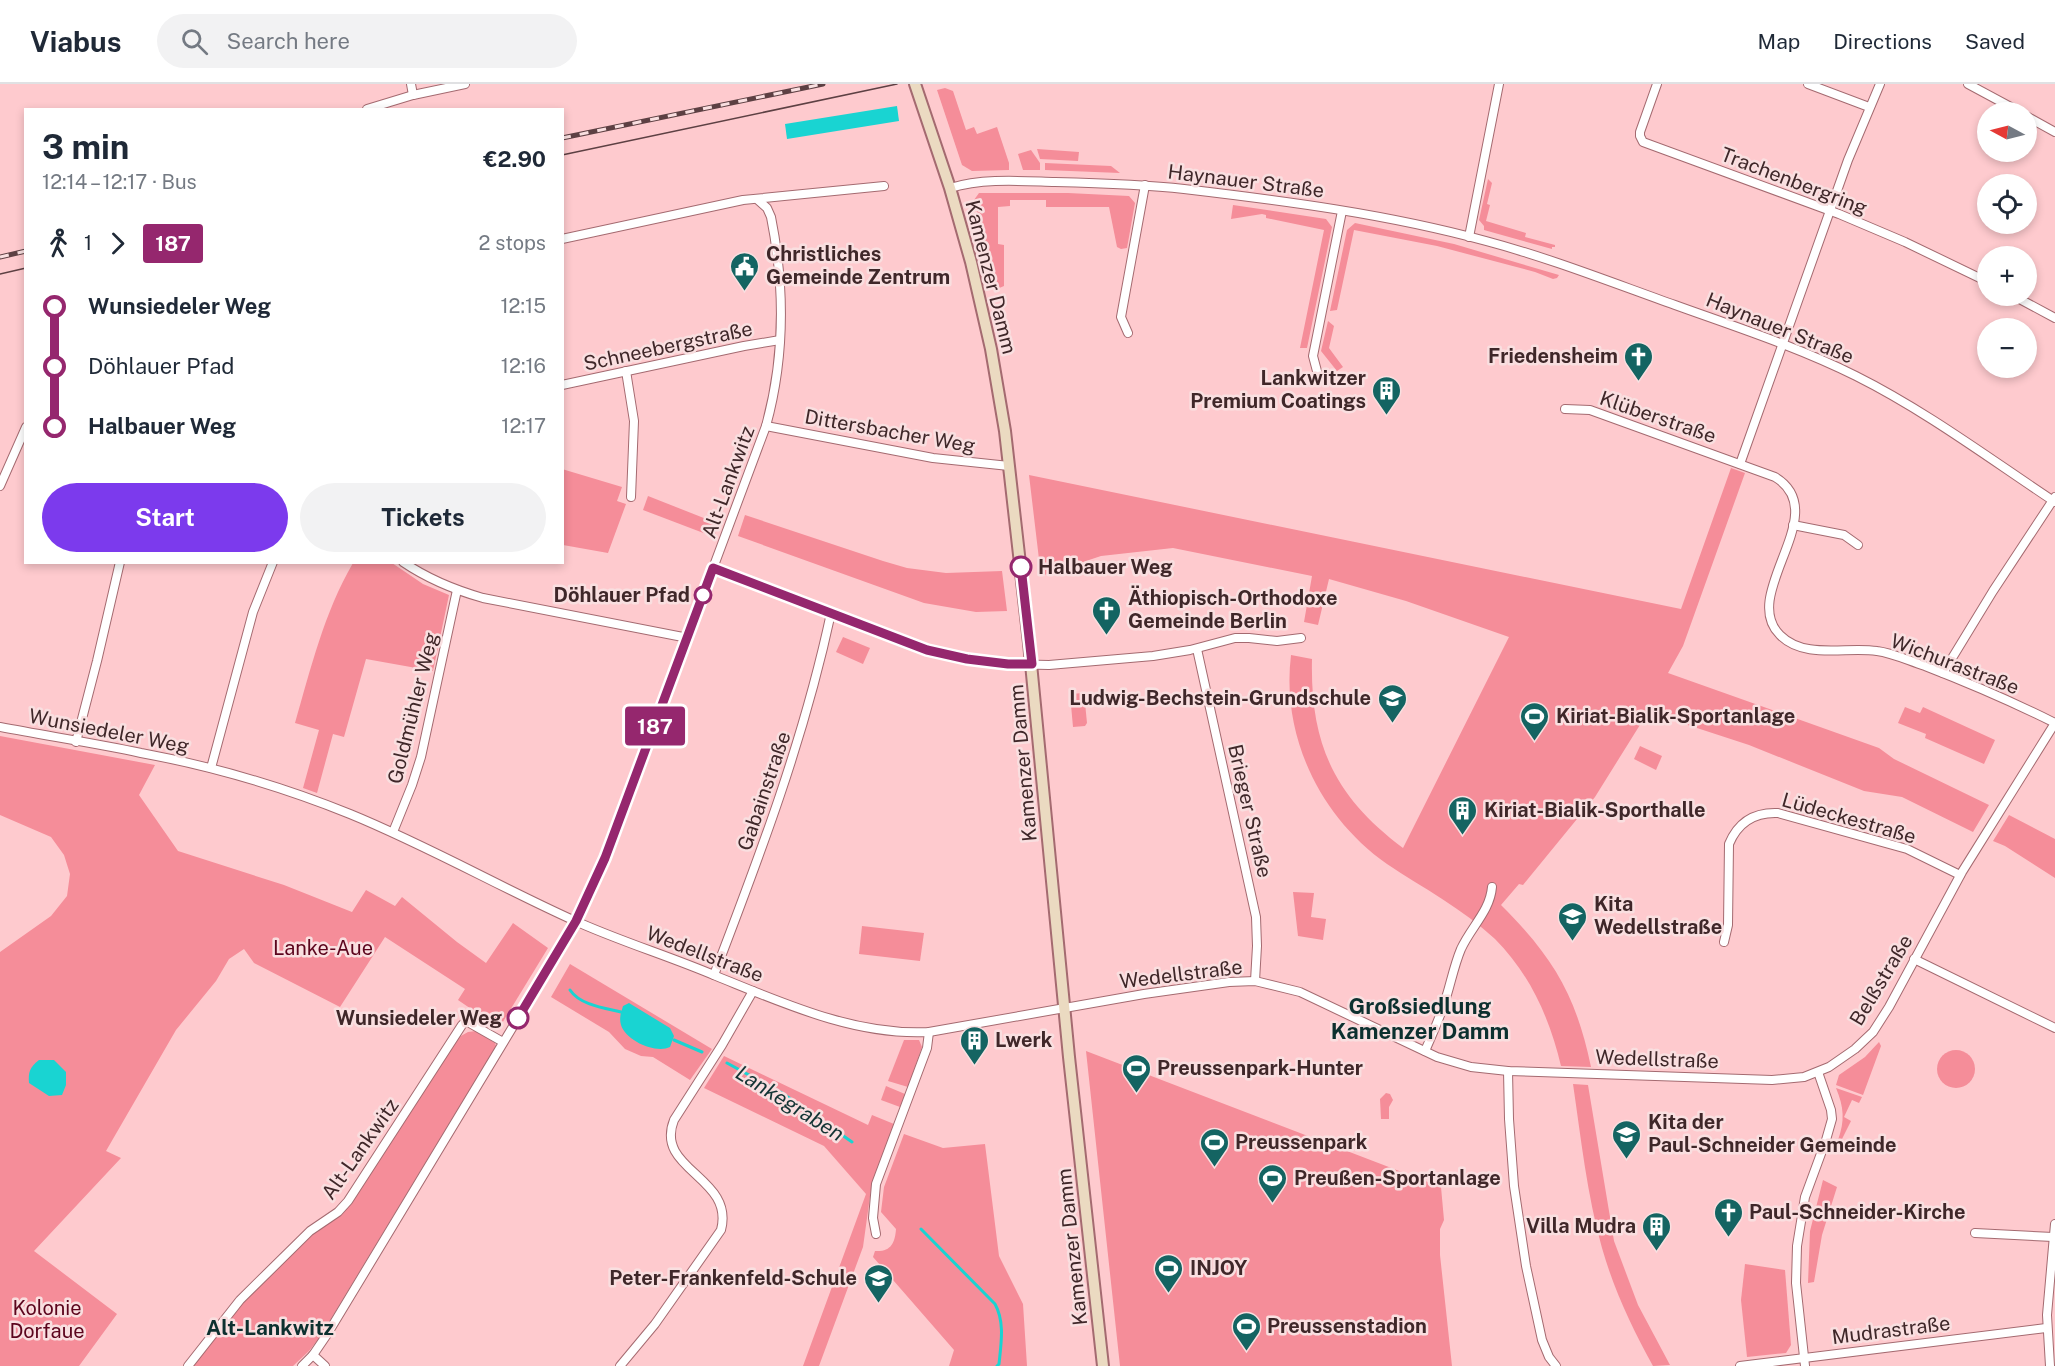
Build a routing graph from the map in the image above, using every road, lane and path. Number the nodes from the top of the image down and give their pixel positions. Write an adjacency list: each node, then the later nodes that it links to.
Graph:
1 (411, 84): 9 (street)
2 (465, 84): 9 (street)
3 (915, 84): 17 (main road, Kamenzer Damm)
4 (1500, 84): 21 (street)
5 (1657, 84): 19 (street, Trachenbergring)
6 (1808, 84): 11 (street)
7 (1880, 84): 11 (street)
8 (1968, 84): 10 (street)
9 (413, 95): 12 (street)
10 (2001, 102)
11 (1869, 107): 19 (street)
12 (371, 108)
13 (2037, 122): 14 (street)
14 (2055, 132)
15 (1145, 185): 17 (street, Haynauer Straße); 20 (street, Haynauer Straße); 26 (street, Haynauer Straße)
16 (884, 186): 18 (street)
17 (950, 188): 36 (main road, Kamenzer Damm)
18 (758, 200): 22 (street); 27 (street, Alt-Lankwitz)
19 (1830, 210): 23 (street, Trachenbergring); 28 (street)
20 (1342, 211): 21 (street, Haynauer Straße); 30 (street, Haynauer Straße)
21 (1469, 237): 28 (street, Haynauer Straße)
22 (564, 239)
23 (1977, 277)
24 (2033, 306): 25 (street)
25 (2055, 318)
26 (1128, 333)
27 (780, 340): 29 (street, Schneebergstraße); 33 (street, Alt-Lankwitz)
28 (1782, 344): 35 (street); 39 (street, Haynauer Straße)
29 (626, 371): 31 (street, Schneebergstraße); 38 (street)
30 (1318, 375)
31 (564, 386)
32 (1564, 409): 35 (street, Klüberstraße)
33 (766, 426): 36 (street, Dittersbacher Weg); 45 (street, Alt-Lankwitz)
34 (24, 432): 37 (street)
35 (1740, 464): 40 (street, Wichurastraße)
36 (1009, 466): 51 (main road, Kamenzer Damm)
37 (0, 486)
38 (631, 497)
39 (2054, 500): 52 (street)
40 (1793, 525): 41 (street); 52 (street, Wichurastraße)
41 (1858, 544)
42 (120, 564): 55 (street)
43 (272, 564): 56 (street)
44 (406, 564): 46 (street)
45 (713, 568): 47 (street); 48 (street, Alt-Lankwitz)
46 (458, 591): 48 (street); 57 (street, Goldmühler Weg)
47 (831, 613): 51 (street); 63 (street, Gabainstraße)
48 (687, 638): 60 (street, Alt-Lankwitz)
49 (1301, 638): 50 (street)
50 (1197, 649): 51 (street); 64 (street, Brieger Straße)
51 (1032, 664): 66 (main road, Kamenzer Damm)
52 (1943, 673): 53 (street, Wichurastraße)
53 (2055, 723): 58 (street, Belßstraße)
54 (0, 727): 55 (street, Wunsiedeler Weg)
55 (76, 742): 56 (street, Wunsiedeler Weg)
56 (211, 768): 57 (street, Wunsiedeler Weg)
57 (393, 832): 60 (street, Wunsiedeler Weg)
58 (1960, 875): 61 (street, Lüdeckestraße); 62 (street, Belßstraße)
59 (1492, 887): 70 (street)
60 (576, 921): 63 (street, Wedellstraße); 69 (street, Alt-Lankwitz)
61 (1724, 942)
62 (1914, 959): 67 (street); 72 (street, Belßstraße)
63 (714, 975): 65 (street, Wedellstraße)
64 (1255, 981): 66 (street, Wedellstraße); 70 (street, Wedellstraße)
65 (753, 991): 68 (street, Wedellstraße); 83 (street)
66 (1064, 1008): 68 (street, Wedellstraße); 84 (main road, Kamenzer Damm)
67 (2055, 1028)
68 (929, 1032): 75 (street)
69 (504, 1042): 78 (street, Alt-Lankwitz); 80 (street, Alt-Lankwitz)
70 (1425, 1051): 71 (street, Wedellstraße)
71 (1508, 1071): 72 (street, Wedellstraße); 85 (street)
72 (1818, 1072): 79 (street)
73 (2055, 1224): 76 (street)
74 (1975, 1233): 76 (street)
75 (876, 1234)
76 (2053, 1237): 77 (street)
77 (2046, 1328): 79 (street, Mudrastraße); 87 (street)
78 (313, 1354): 81 (street, Alt-Lankwitz); 82 (street)
79 (1804, 1362): 86 (street, Mudrastraße)
80 (188, 1366)
81 (302, 1366)
82 (325, 1366)
83 (620, 1366)
84 (1103, 1366)
85 (1556, 1366)
86 (1740, 1366)
87 (2050, 1366)

